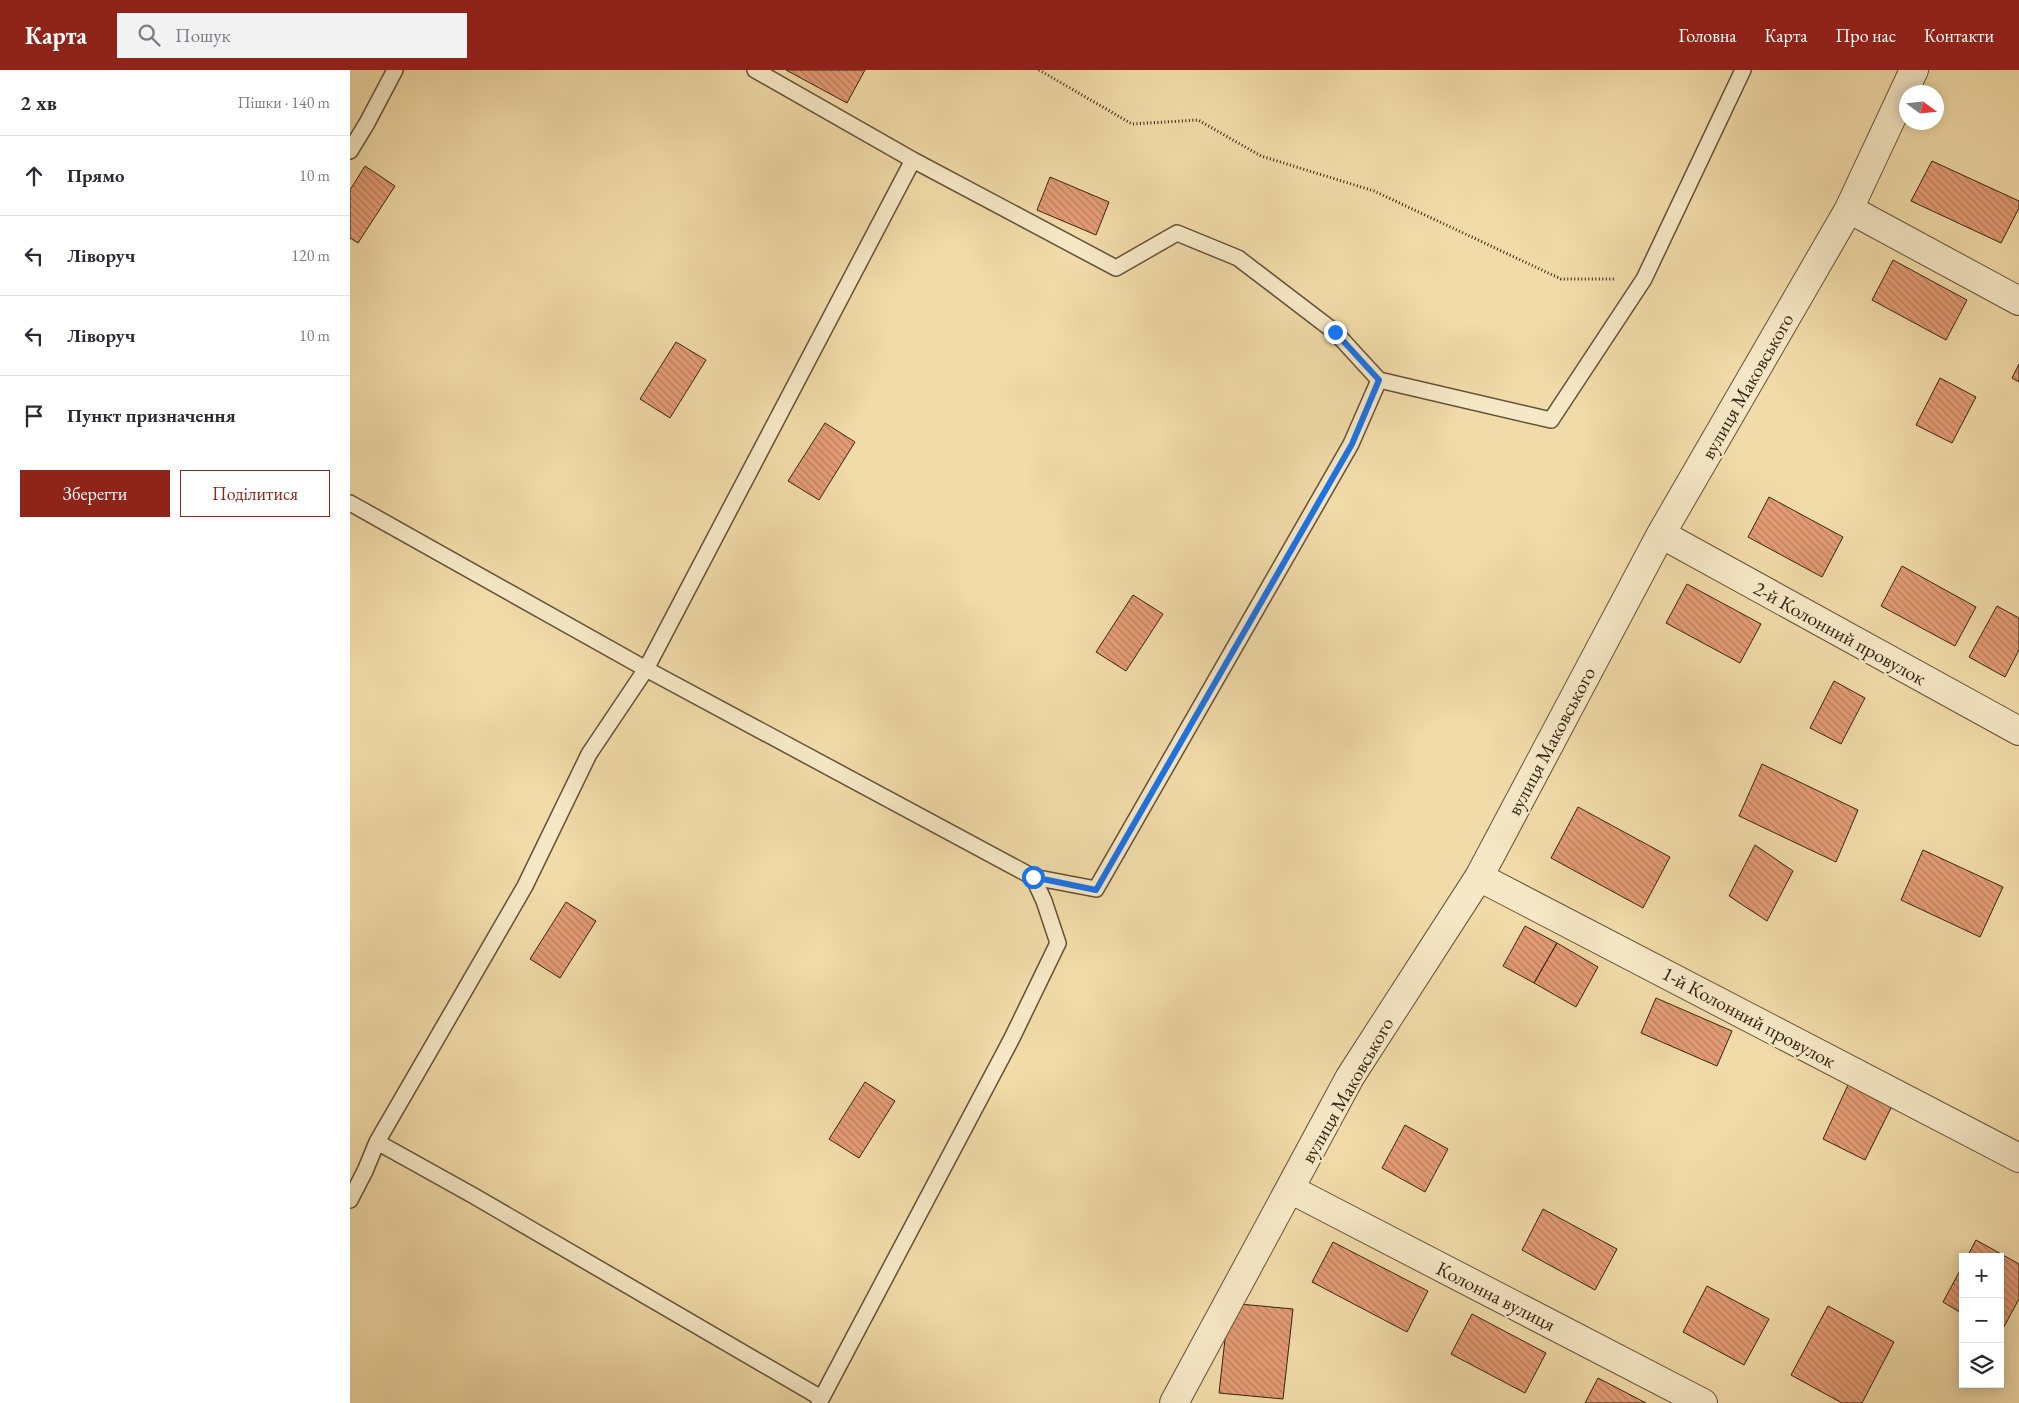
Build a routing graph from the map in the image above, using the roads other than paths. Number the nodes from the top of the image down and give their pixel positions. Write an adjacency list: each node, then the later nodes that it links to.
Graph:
1 (395, 70): 5 (lane)
2 (756, 70): 6 (lane)
3 (1743, 70): 9 (lane)
4 (1914, 70): 7 (street, вулиця Маковського)
5 (350, 151)
6 (913, 160): 9 (lane); 12 (lane)
7 (1849, 209): 8 (street); 11 (street, вулиця Маковського)
8 (2019, 301)
9 (1379, 380): 14 (lane)
10 (350, 503): 12 (lane)
11 (1661, 534): 13 (street, 2-й Колонний провулок); 15 (street, вулиця Маковського)
12 (646, 669): 14 (lane); 16 (lane)
13 (2019, 731)
14 (1033, 877): 20 (lane)
15 (1479, 877): 17 (street, 1-й Колонний провулок); 18 (street, вулиця Маковського)
16 (377, 1142): 19 (lane); 20 (lane)
17 (2019, 1158)
18 (1290, 1189): 21 (street, вулиця Маковського); 22 (street, Колонна вулиця)
19 (350, 1200)
20 (820, 1401)
21 (1174, 1403)
22 (1703, 1403)

